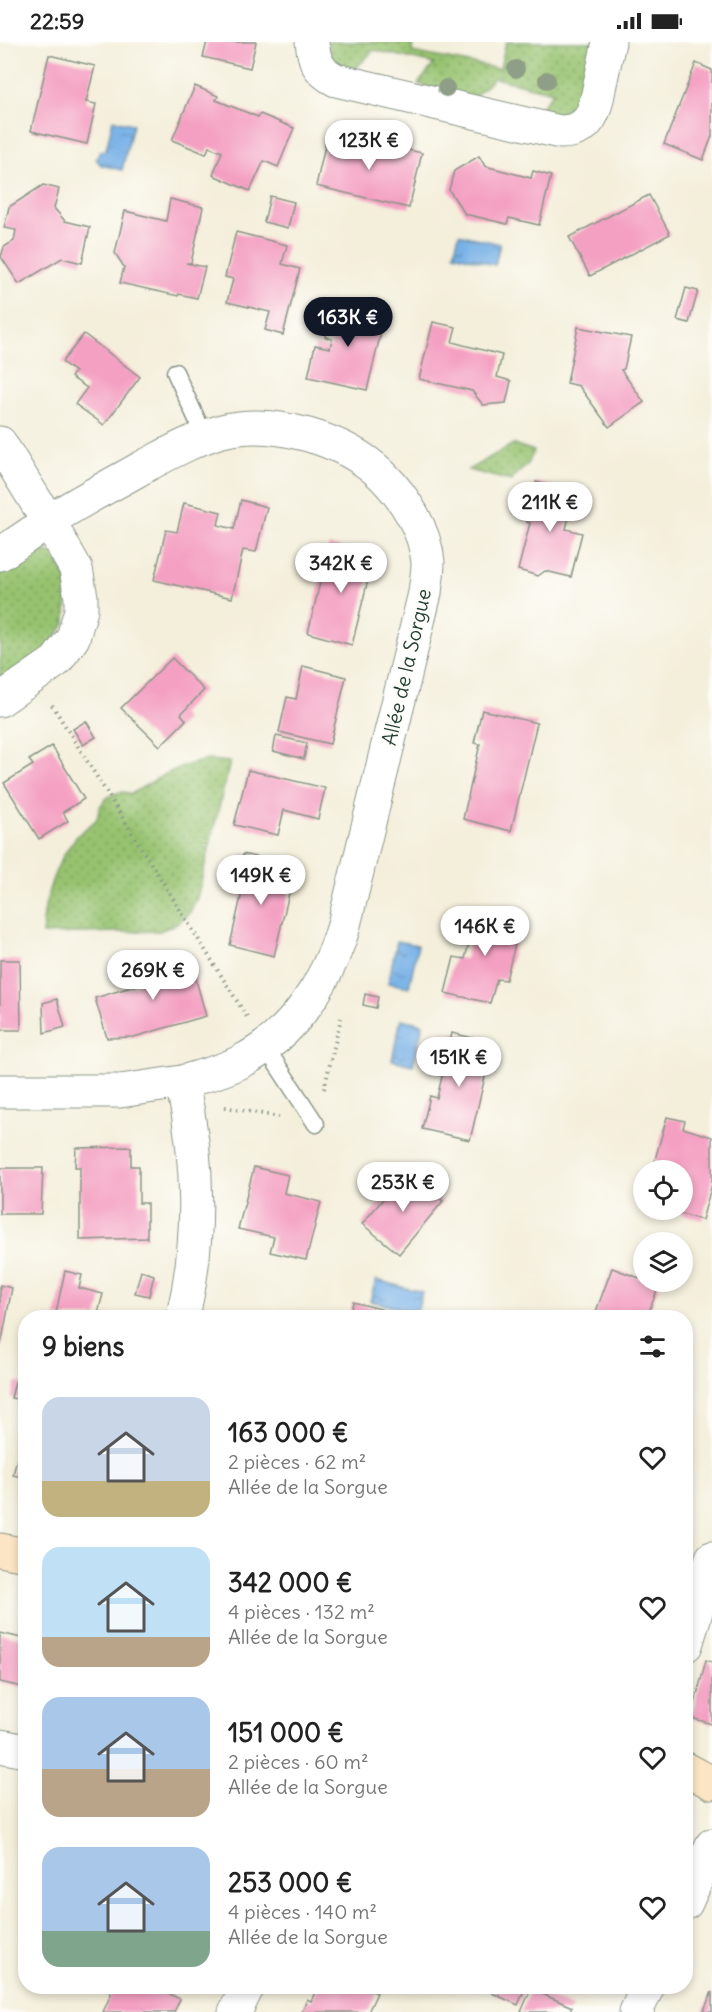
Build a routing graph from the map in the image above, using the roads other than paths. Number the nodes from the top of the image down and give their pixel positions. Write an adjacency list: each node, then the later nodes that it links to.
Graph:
1 (312, 42): 2 (street)
2 (609, 42)
3 (175, 372): 4 (lane)
4 (205, 437): 6 (street, Allée de la Sorgue); 9 (street, Allée de la Sorgue)
5 (0, 443): 6 (street)
6 (49, 521): 7 (street, Allée de la Sorgue); 8 (street)
7 (0, 554)
8 (0, 700)
9 (264, 1045): 10 (street, Allée de la Sorgue); 12 (lane)
10 (182, 1082): 11 (street, Allée de la Sorgue); 13 (street)
11 (0, 1091)
12 (316, 1124)
13 (185, 1310)
14 (0, 1550): 15 (main road)
15 (18, 1553)
16 (712, 1558): 17 (street)
17 (693, 1622)
18 (0, 1746): 19 (street)
19 (18, 1749)
20 (693, 1773): 21 (main road)
21 (712, 1783)
22 (712, 1845): 23 (street)
23 (693, 1887)
24 (244, 1994): 26 (street)
25 (644, 1994): 27 (street)
26 (235, 2012)
27 (636, 2012)

